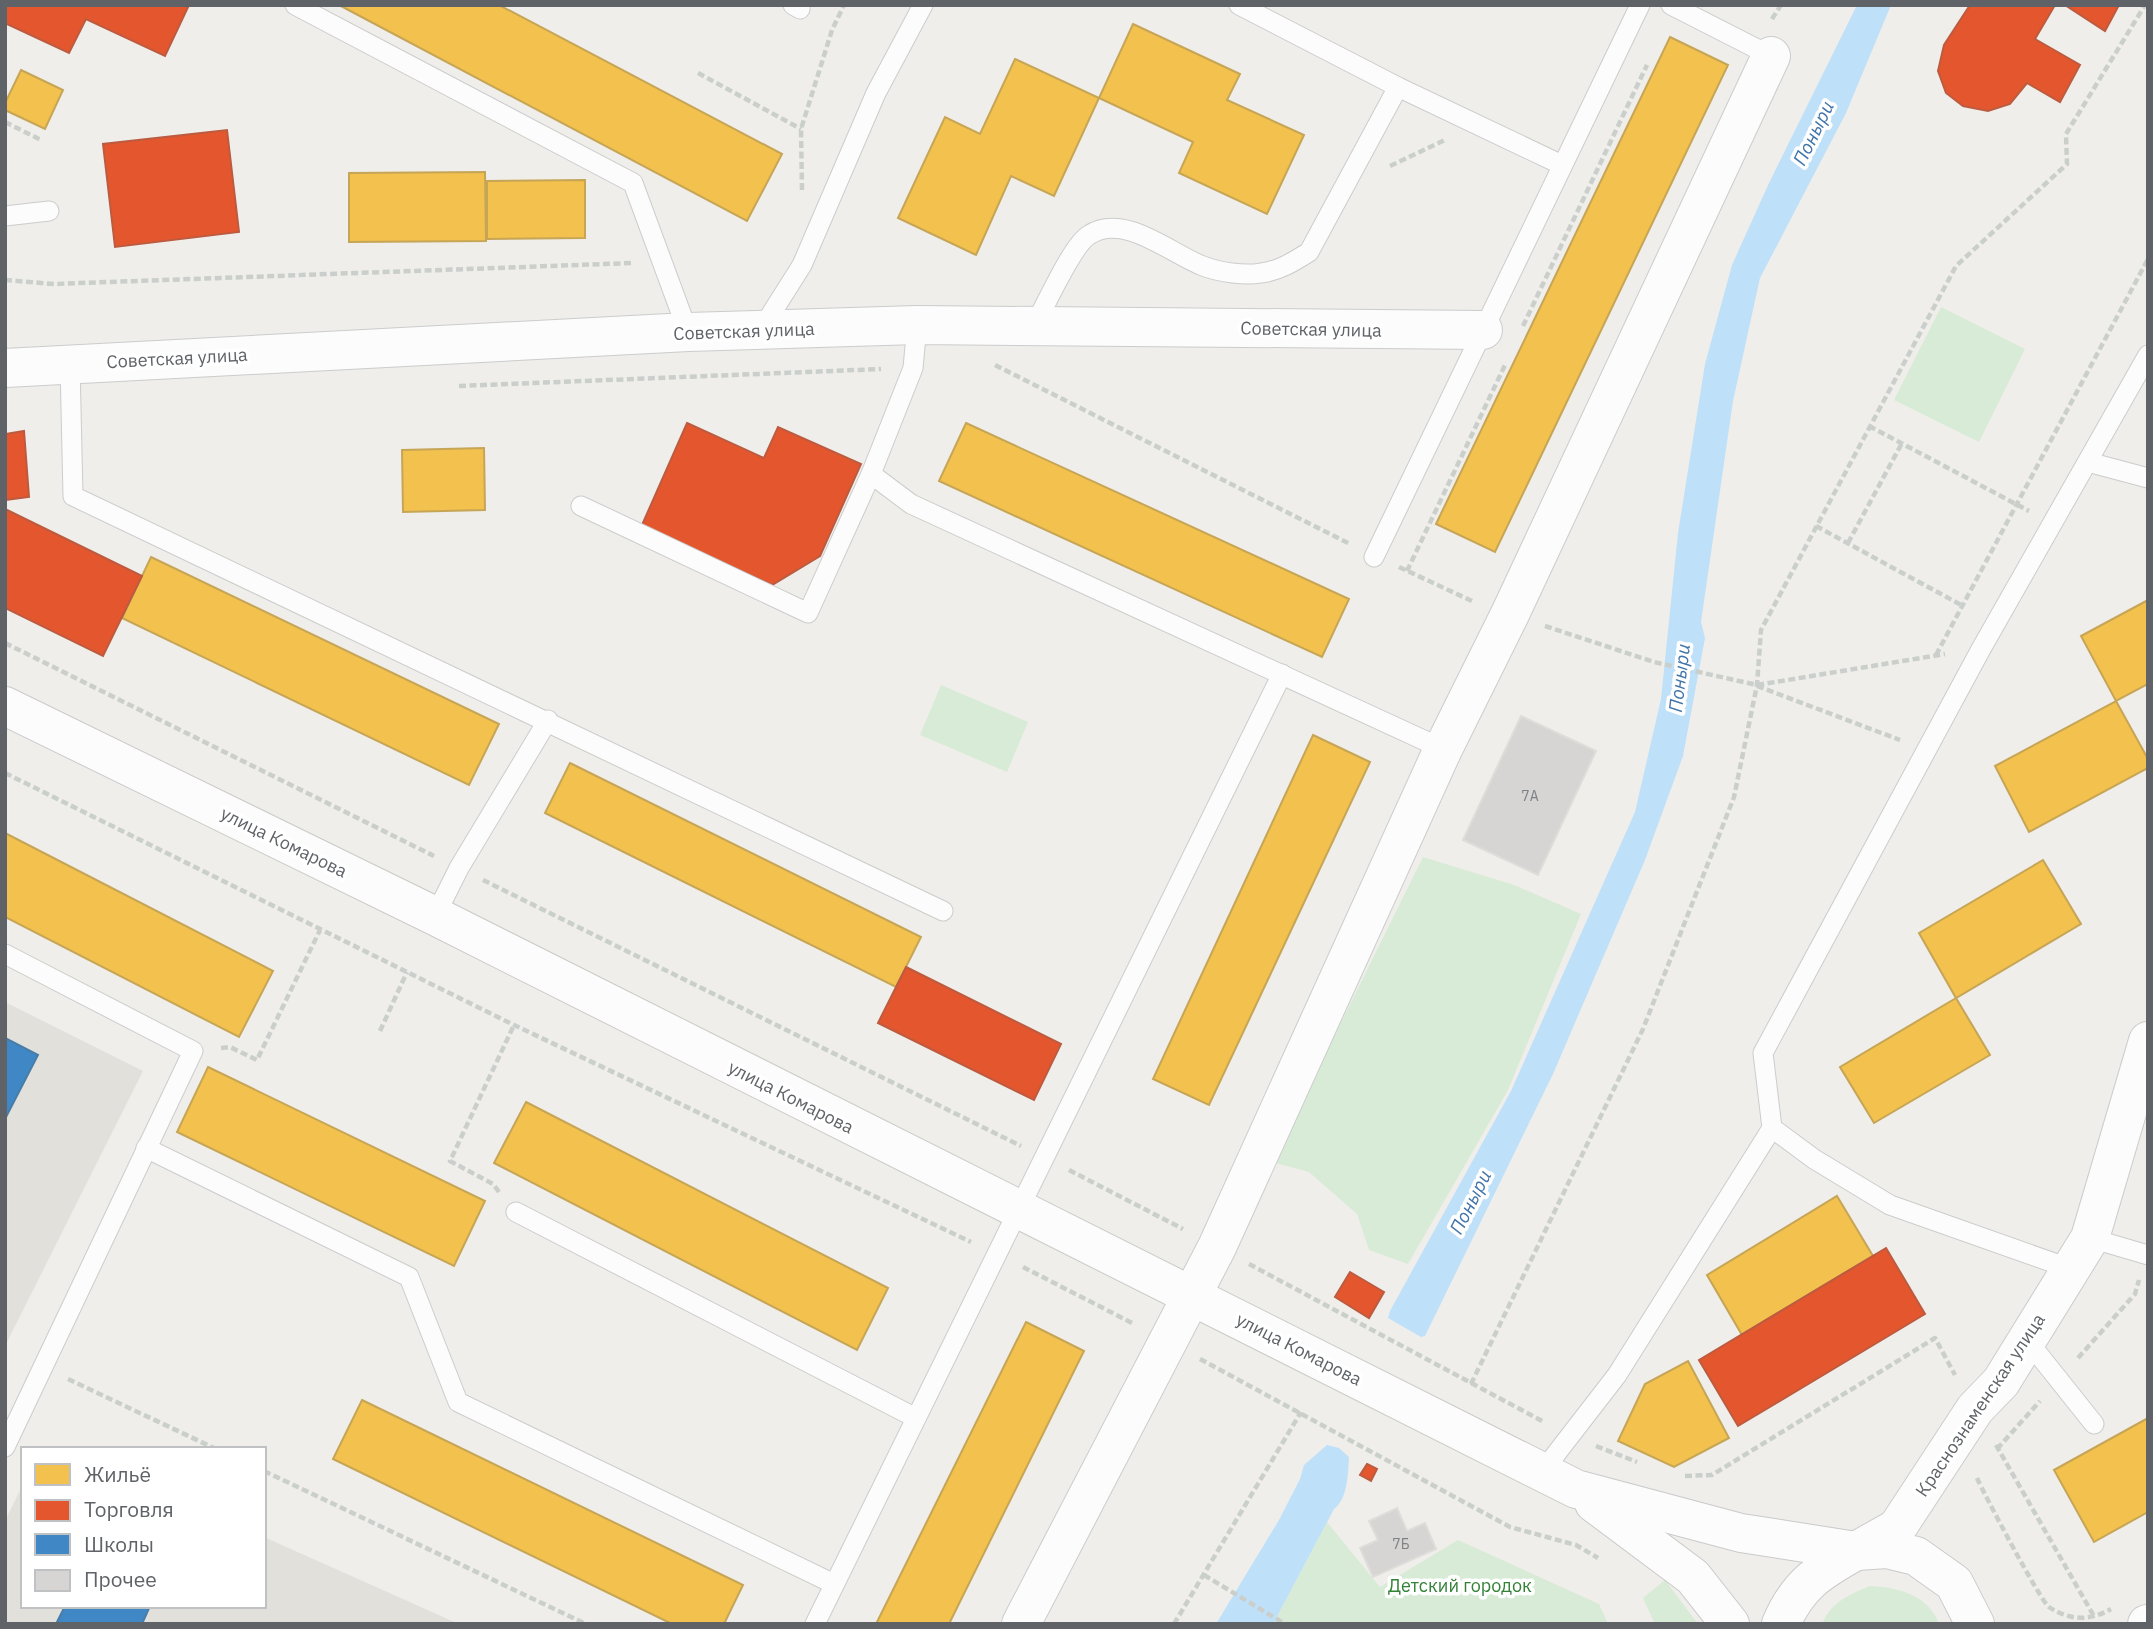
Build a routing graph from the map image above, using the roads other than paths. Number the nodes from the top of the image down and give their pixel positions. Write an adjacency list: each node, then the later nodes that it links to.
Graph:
1 (295, 5): 14 (lane)
2 (923, 5): 13 (lane)
3 (1239, 5): 7 (lane)
4 (1640, 5): 8 (lane)
5 (1671, 5): 6 (lane)
6 (1771, 56): 27 (street)
7 (1398, 88): 8 (lane); 12 (lane)
8 (1562, 165): 15 (lane)
9 (49, 211): 10 (lane)
10 (5, 216)
11 (917, 325): 12 (street, Советская улица); 13 (street, Советская улица); 20 (lane)
12 (1034, 326): 15 (street, Советская улица)
13 (761, 330): 14 (street, Советская улица)
14 (688, 332): 17 (street, Советская улица)
15 (1501, 332): 23 (lane)
16 (2148, 355): 19 (lane)
17 (69, 363): 18 (street, Советская улица); 26 (lane)
18 (5, 368)
19 (2088, 462): 21 (lane); 32 (lane)
20 (871, 474): 22 (lane); 24 (lane)
21 (2148, 478)
22 (580, 506)
23 (1374, 556)
24 (1282, 674): 27 (lane); 34 (lane)
25 (5, 706): 29 (street, улица Комарова)
26 (548, 720): 28 (lane); 29 (lane)
27 (1443, 749): 38 (street)
28 (943, 911)
29 (435, 916): 34 (street, улица Комарова)
30 (5, 954): 33 (lane)
31 (2148, 1041): 36 (street, Краснознаменская улица)
32 (1772, 1128): 36 (lane); 43 (lane)
33 (146, 1148): 42 (lane); 47 (lane)
34 (1017, 1211): 38 (street, улица Комарова); 40 (lane)
35 (516, 1212): 40 (lane)
36 (2081, 1254): 37 (lane); 39 (street, Краснознаменская улица)
37 (2148, 1255)
38 (1192, 1295): 43 (street, улица Комарова); 49 (street)
39 (2027, 1340): 41 (lane); 45 (street, Краснознаменская улица)
40 (916, 1418): 47 (lane)
41 (2094, 1424)
42 (5, 1447)
43 (1542, 1472): 44 (street, улица Комарова)
44 (1576, 1489): 45 (street); 50 (street)
45 (1856, 1551): 46 (street); 51 (street, Краснознаменская улица)
46 (1954, 1583): 52 (street); 53 (street)
47 (834, 1584): 48 (lane)
48 (815, 1624)
49 (1021, 1624)
50 (1730, 1624)
51 (1781, 1624)
52 (1975, 1624)
53 (2000, 1624)

